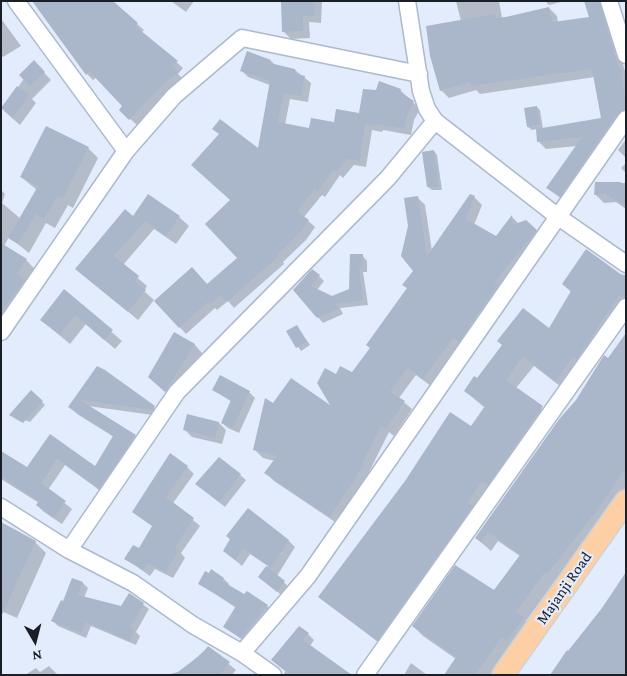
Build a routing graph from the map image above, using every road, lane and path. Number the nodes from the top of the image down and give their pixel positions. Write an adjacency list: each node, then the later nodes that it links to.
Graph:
1 (16, 1): 8 (street)
2 (407, 1): 5 (street)
3 (609, 1): 4 (street)
4 (626, 55)
5 (419, 74): 7 (street); 8 (street)
6 (626, 118): 9 (street)
7 (435, 121): 9 (street); 15 (street)
8 (126, 151): 12 (street)
9 (557, 216): 10 (street); 16 (street)
10 (626, 264)
11 (626, 307): 18 (street)
12 (1, 332)
13 (626, 501): 19 (main road, Majanji Road)
14 (1, 507): 15 (street)
15 (68, 550): 16 (street)
16 (242, 653): 17 (street)
17 (272, 675)
18 (365, 675)
19 (503, 675)

